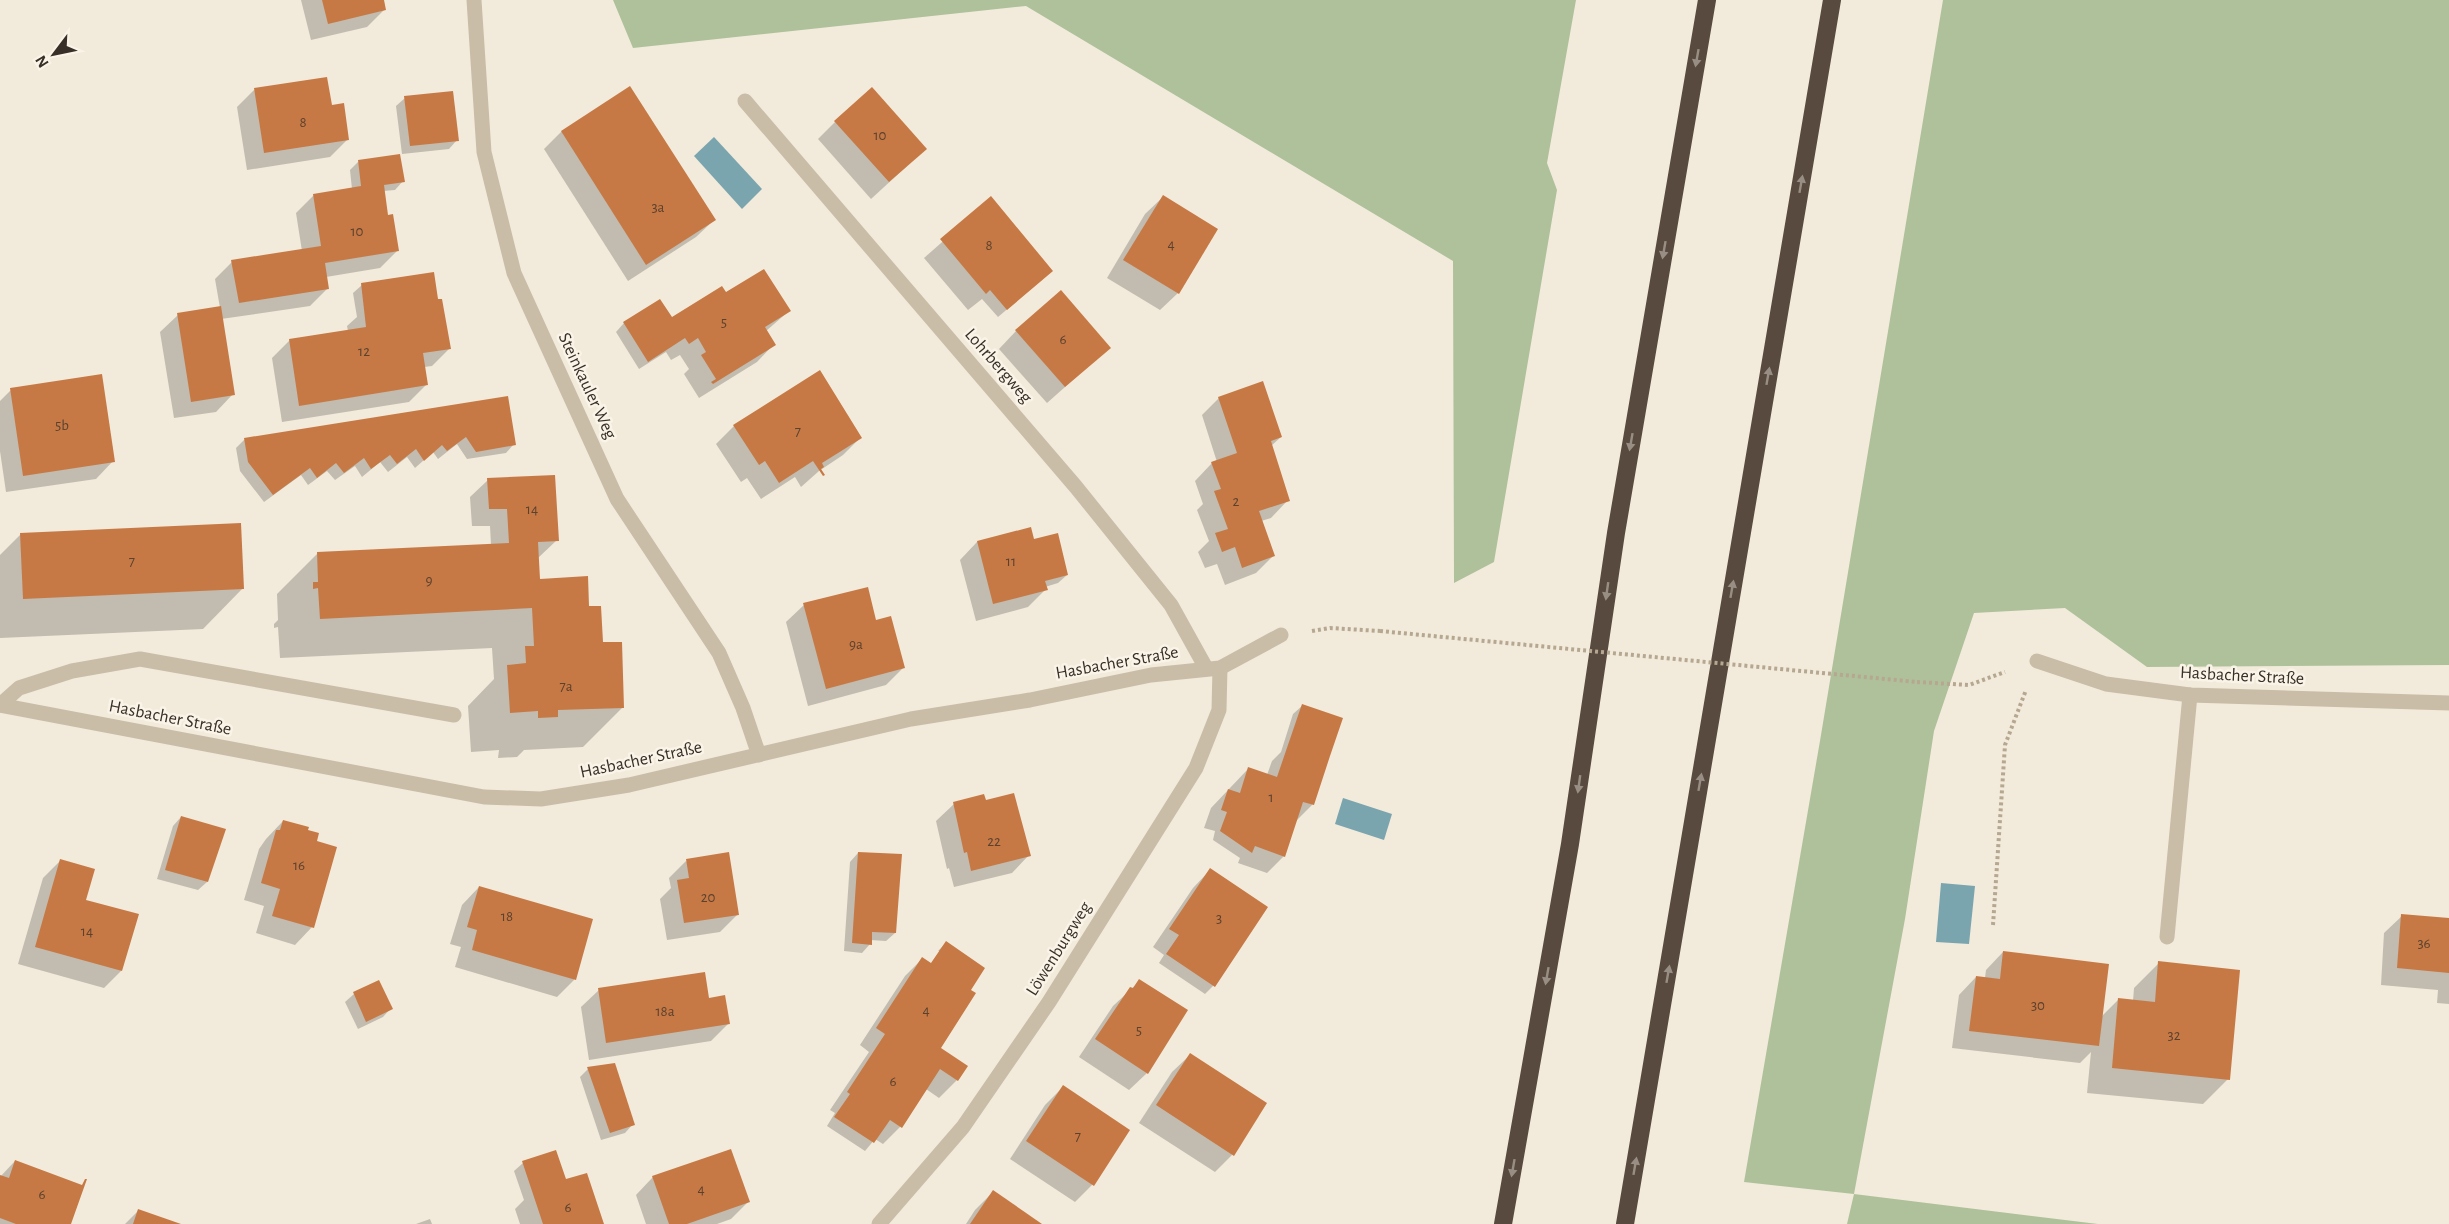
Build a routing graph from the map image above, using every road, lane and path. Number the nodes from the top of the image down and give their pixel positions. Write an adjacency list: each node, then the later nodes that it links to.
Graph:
1 (474, 0): 12 (street, Steinkauler Weg)
2 (1707, 0): 16 (highway, one-way to 16)
3 (1832, 0): 17 (highway, one-way to 3)
4 (745, 101): 7 (street, Lohrbergweg)
5 (1281, 635): 6 (path, bridge); 7 (street, Hasbacher Straße)
6 (2037, 661): 8 (street, Hasbacher Straße); 13 (path)
7 (1213, 668): 12 (street, Hasbacher Straße); 15 (street, Löwenburgweg)
8 (2190, 695): 9 (street, Hasbacher Straße); 14 (street)
9 (2449, 703)
10 (0, 705): 11 (street); 12 (street, Hasbacher Straße)
11 (454, 715)
12 (759, 755)
13 (1993, 926)
14 (2168, 937)
15 (879, 1224)
16 (1503, 1224)
17 (1625, 1224)

